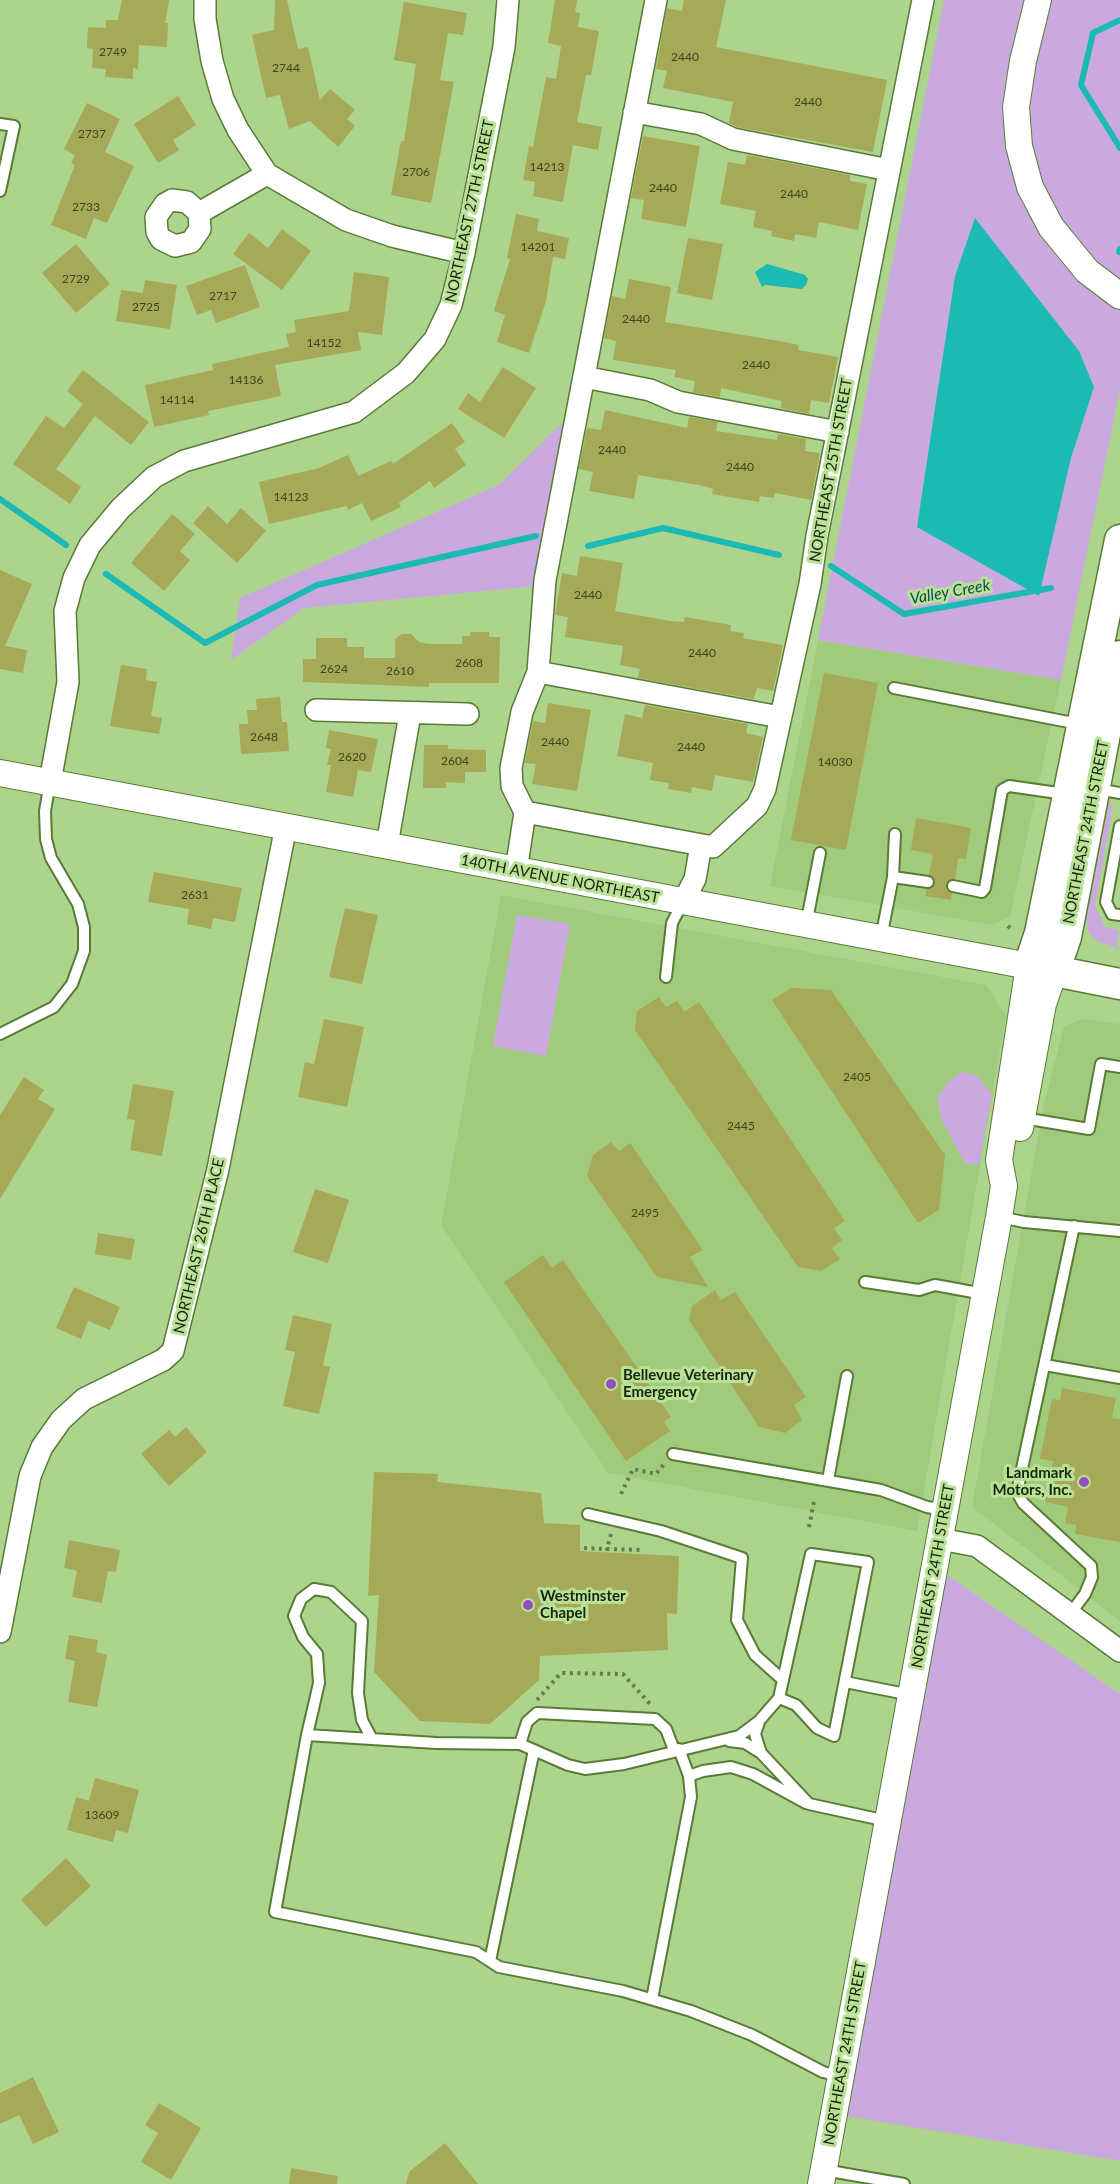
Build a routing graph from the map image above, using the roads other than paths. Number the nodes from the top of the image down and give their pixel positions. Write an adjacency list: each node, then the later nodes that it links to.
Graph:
1 (205, 0): 9 (street)
2 (508, 0): 12 (street, NORTHEAST 27TH STREET)
3 (656, 0): 6 (street)
4 (923, 0): 8 (street, NORTHEAST 25TH STREET)
5 (1038, 0): 13 (street)
6 (634, 112): 8 (street); 16 (street)
7 (0, 124): 10 (lane)
8 (889, 170): 17 (street, NORTHEAST 25TH STREET)
9 (267, 174): 11 (street); 12 (street)
10 (0, 191)
11 (199, 213)
12 (464, 253): 29 (street, NORTHEAST 27TH STREET)
13 (1074, 255): 14 (street); 15 (street)
14 (1120, 273)
15 (1120, 296)
16 (584, 377): 17 (street); 20 (street)
17 (838, 432): 26 (street, NORTHEAST 25TH STREET)
18 (1120, 540): 27 (main road)
19 (1120, 656): 22 (main road, NORTHEAST 24TH STREET)
20 (538, 672): 26 (street); 31 (street)
21 (894, 688): 27 (lane)
22 (1116, 695): 30 (main road, NORTHEAST 24TH STREET)
23 (316, 710): 24 (street)
24 (410, 714): 25 (street); 35 (street)
25 (468, 714)
26 (780, 717): 36 (street, NORTHEAST 25TH STREET)
27 (1082, 725): 30 (main road)
28 (0, 773): 29 (street, 140TH AVENUE NORTHEAST)
29 (50, 782): 32 (street, 140TH AVENUE NORTHEAST); 49 (lane)
30 (1094, 792): 41 (lane); 46 (main road, NORTHEAST 24TH STREET)
31 (525, 812): 36 (street); 38 (street)
32 (285, 826): 35 (street, 140TH AVENUE NORTHEAST); 67 (street, NORTHEAST 26TH PLACE)
33 (1120, 826): 43 (lane)
34 (895, 834): 39 (lane)
35 (387, 845): 38 (street, 140TH AVENUE NORTHEAST)
36 (701, 845): 42 (street)
37 (820, 853): 44 (lane)
38 (516, 871): 42 (street, 140TH AVENUE NORTHEAST)
39 (893, 877): 40 (lane); 45 (lane)
40 (928, 882)
41 (953, 886)
42 (683, 902): 44 (street, 140TH AVENUE NORTHEAST); 47 (lane)
43 (1120, 915)
44 (806, 925): 45 (street, 140TH AVENUE NORTHEAST)
45 (881, 939): 46 (street, 140TH AVENUE NORTHEAST)
46 (1042, 969): 48 (main road, 140TH AVENUE NORTHEAST); 51 (street); 52 (street, NORTHEAST 24TH STREET)
47 (666, 977)
48 (1120, 984)
49 (0, 1034)
50 (1120, 1067): 51 (lane)
51 (1023, 1118): 52 (street)
52 (1004, 1186): 53 (street, NORTHEAST 24TH STREET)
53 (999, 1217): 54 (lane); 57 (street, NORTHEAST 24TH STREET)
54 (1074, 1226): 55 (lane); 58 (lane)
55 (1120, 1231)
56 (865, 1281): 57 (lane)
57 (985, 1294): 63 (street, NORTHEAST 24TH STREET)
58 (1045, 1365): 60 (lane); 66 (lane)
59 (847, 1376): 62 (lane)
60 (1120, 1377)
61 (673, 1454): 62 (lane)
62 (828, 1480): 63 (lane)
63 (945, 1510): 65 (street, NORTHEAST 24TH STREET)
64 (588, 1514): 69 (lane)
65 (940, 1539): 66 (street); 71 (street, NORTHEAST 24TH STREET)
66 (1070, 1614): 68 (street)
67 (0, 1632)
68 (1120, 1648)
69 (783, 1680): 70 (lane); 72 (lane)
70 (844, 1682): 71 (lane); 72 (lane)
71 (911, 1695): 83 (street, NORTHEAST 24TH STREET)
72 (779, 1698): 73 (lane)
73 (759, 1721): 76 (lane); 80 (lane)
74 (307, 1735): 75 (lane); 75 (lane); 84 (lane)
75 (372, 1739): 77 (lane)
76 (720, 1740): 79 (lane); 80 (lane)
77 (520, 1744): 78 (lane); 79 (lane)
78 (534, 1750): 79 (lane); 84 (lane)
79 (677, 1750): 81 (lane)
80 (761, 1753): 82 (lane)
81 (689, 1776): 82 (lane); 85 (lane)
82 (809, 1804): 83 (lane)
83 (889, 1821): 86 (street, NORTHEAST 24TH STREET)
84 (490, 1962): 85 (lane)
85 (652, 1999): 86 (lane)
86 (840, 2076): 87 (street, NORTHEAST 24TH STREET)
87 (823, 2177): 88 (lane)
88 (904, 2184)

